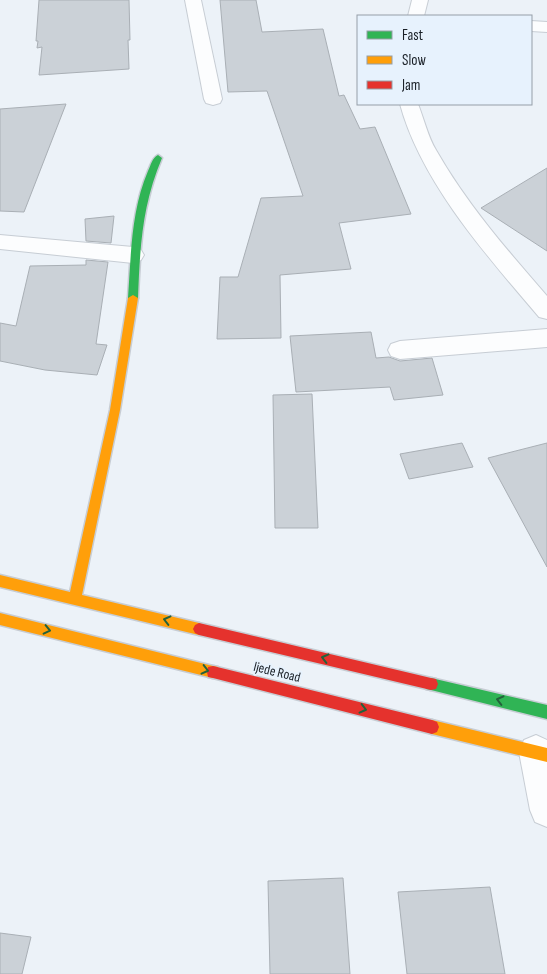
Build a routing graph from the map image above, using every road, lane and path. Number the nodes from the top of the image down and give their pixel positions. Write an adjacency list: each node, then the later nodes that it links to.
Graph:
1 (194, 0): 4 (street)
2 (532, 26): 3 (street)
3 (547, 28)
4 (213, 99)
5 (409, 105): 9 (street)
6 (158, 158): 8 (main road)
7 (0, 242): 8 (street)
8 (133, 255): 13 (main road)
9 (547, 311)
10 (547, 338): 11 (street)
11 (400, 350)
12 (0, 581): 13 (main road, Ijede Road)
13 (75, 598): 15 (main road, Ijede Road, one-way to 13)
14 (0, 619): 16 (main road, Ijede Road, one-way to 16)
15 (547, 712)
16 (542, 754): 17 (street)
17 (547, 810)

